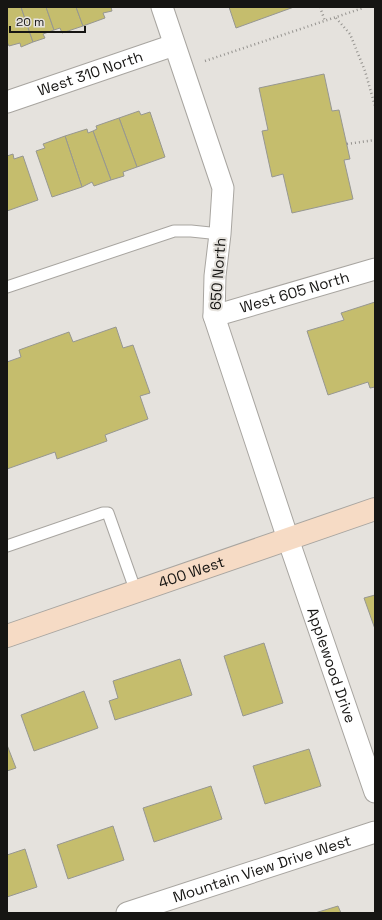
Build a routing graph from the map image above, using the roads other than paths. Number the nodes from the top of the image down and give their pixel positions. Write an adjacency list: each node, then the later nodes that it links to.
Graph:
1 (162, 7): 2 (street, 650 North)
2 (174, 45): 3 (street, West 310 North); 4 (street, 650 North)
3 (7, 102)
4 (220, 234): 6 (lane); 7 (street, 650 North)
5 (375, 269): 7 (street, West 605 North)
6 (7, 287)
7 (214, 316): 9 (street, 650 North)
8 (375, 509): 9 (street, 400 West)
9 (288, 540): 11 (street, 400 West); 13 (street, Applewood Drive)
10 (7, 546): 11 (lane)
11 (136, 592): 12 (street, 400 West)
12 (7, 636)
13 (375, 792)
14 (375, 832): 15 (street, Mountain View Drive West)
15 (127, 913)

